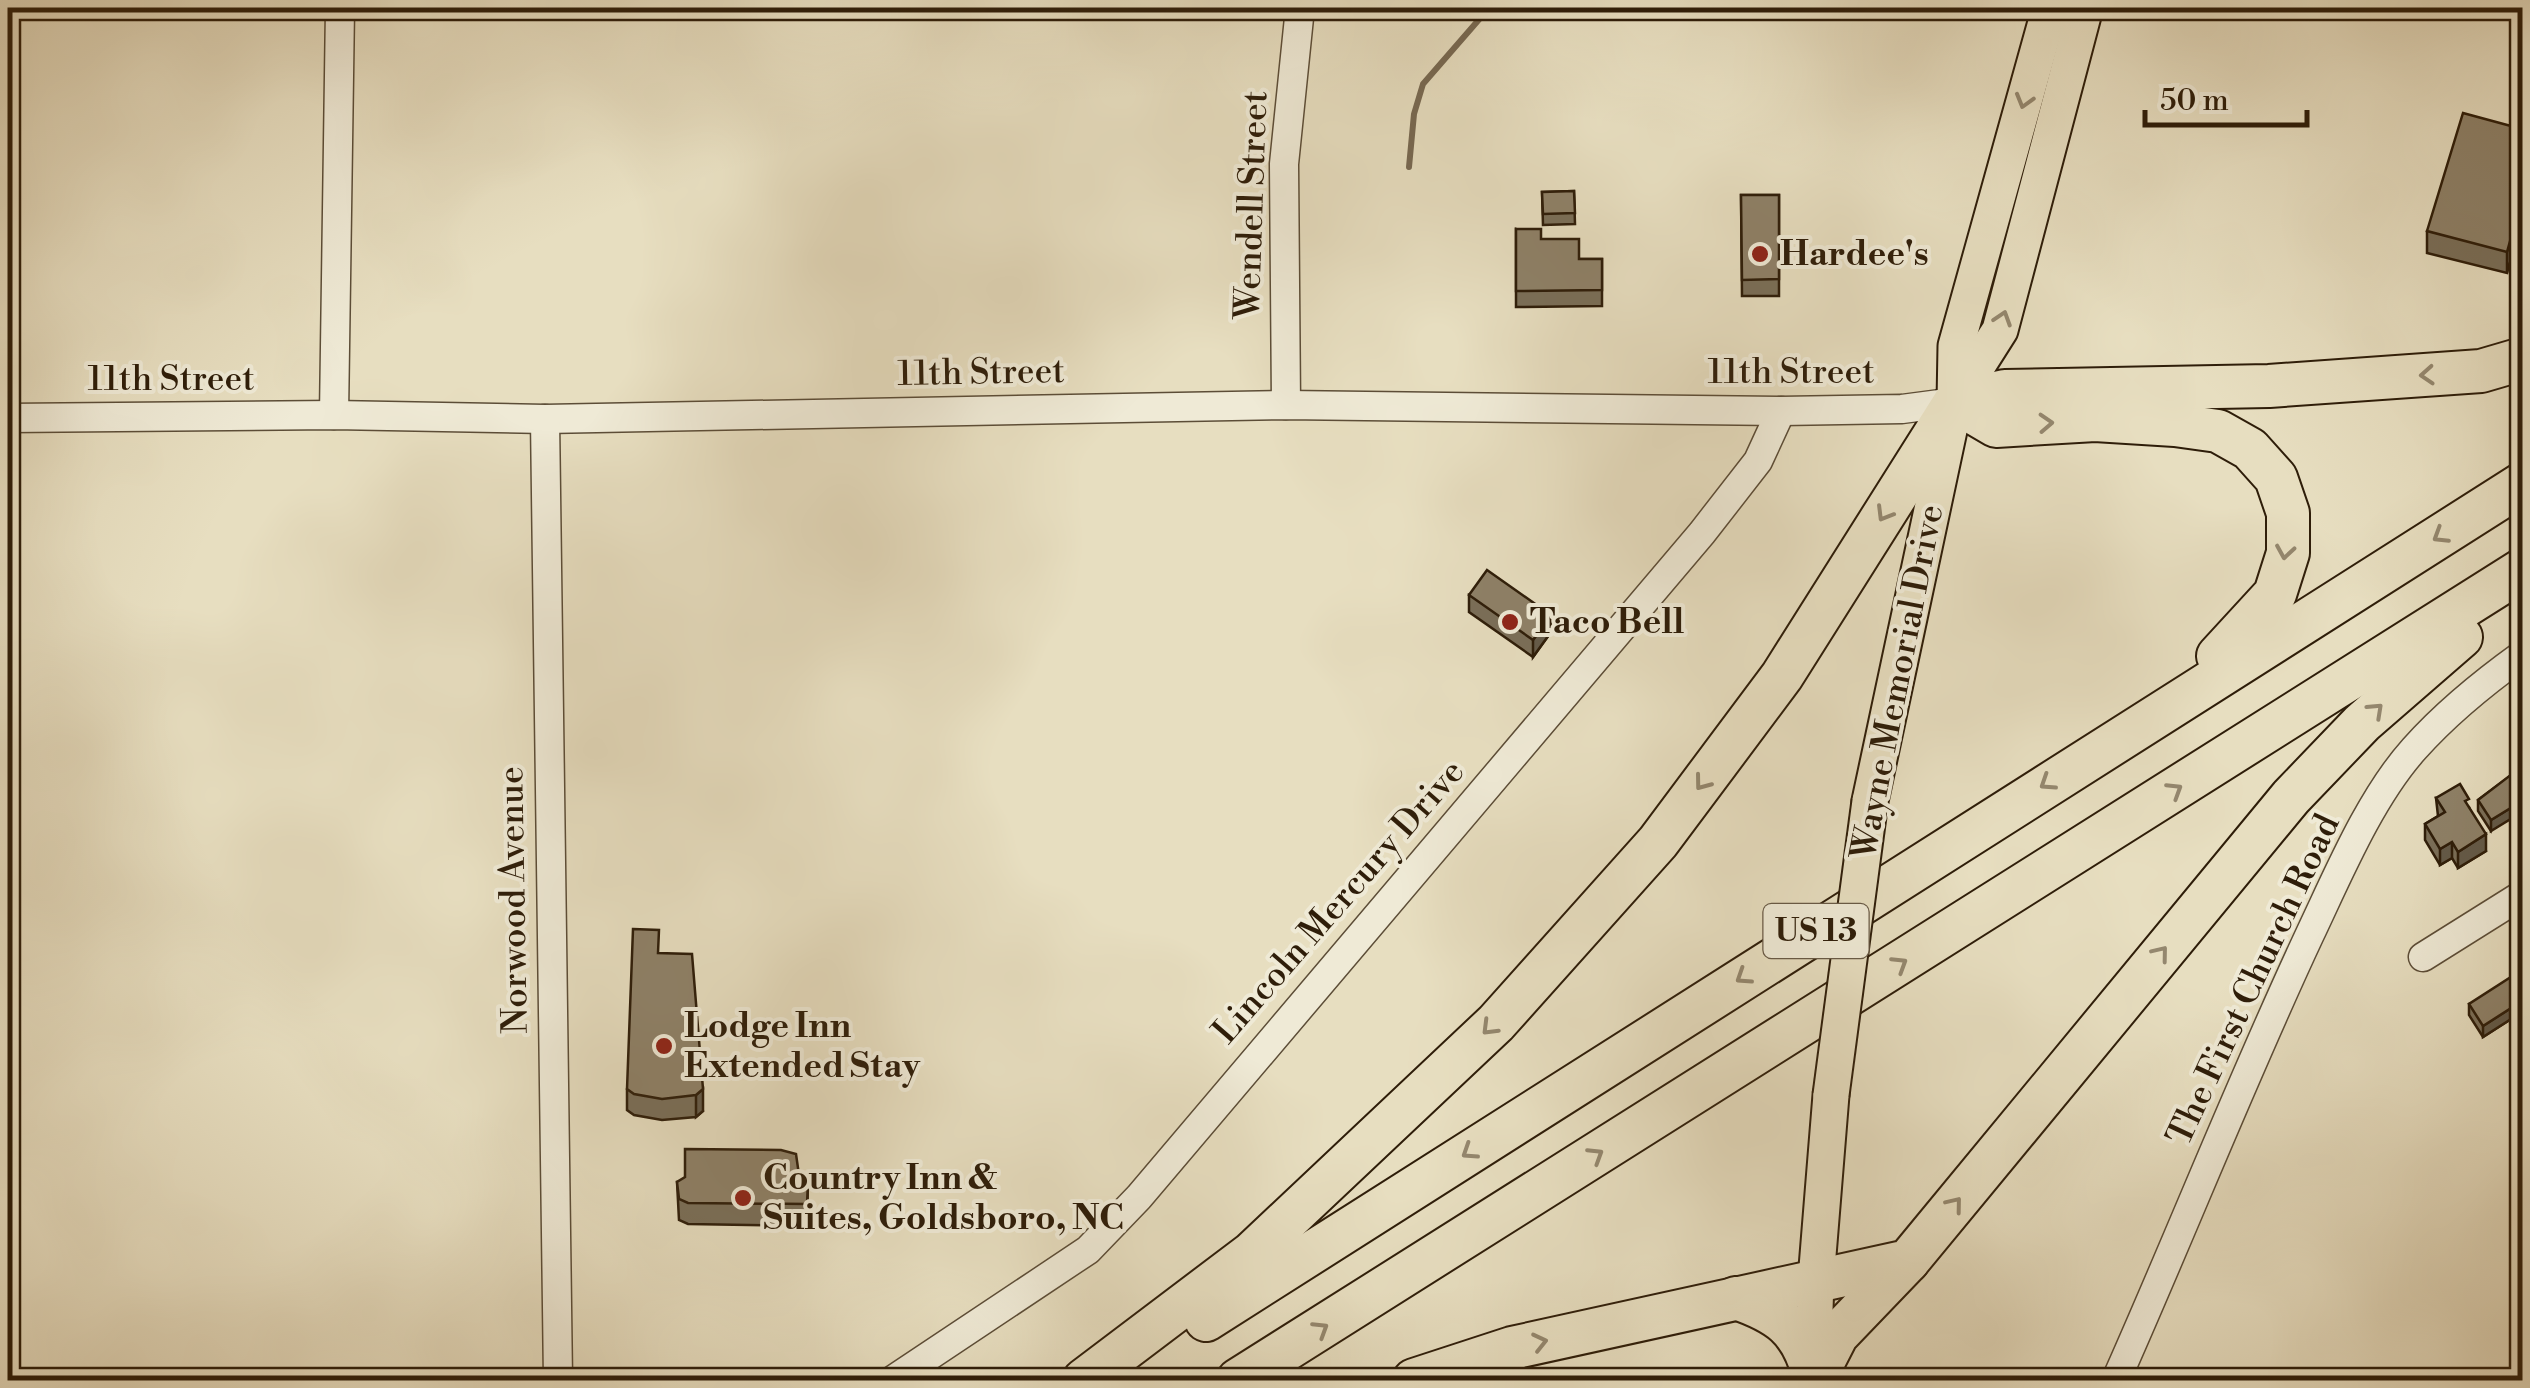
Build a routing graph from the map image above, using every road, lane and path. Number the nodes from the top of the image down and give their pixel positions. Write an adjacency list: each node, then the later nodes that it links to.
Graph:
1 (340, 8): 9 (street)
2 (1300, 8): 7 (street, Wendell Street)
3 (2050, 8): 6 (main road, Wayne Memorial Drive, one-way to 6)
4 (2084, 8): 6 (main road, Wayne Memorial Drive, one-way to 4)
5 (2522, 360): 6 (highway, one-way to 6)
6 (1955, 402): 8 (street, 11th Street); 16 (highway, one-way to 16); 20 (main road, Wayne Memorial Drive, bridge); 25 (highway, one-way to 25)
7 (1286, 405): 8 (street, 11th Street); 11 (street, 11th Street)
8 (1781, 411): 24 (street, Lincoln Mercury Drive)
9 (334, 416): 10 (street, 11th Street); 11 (street, 11th Street)
10 (8, 418)
11 (545, 419): 23 (street, Norwood Avenue)
12 (2522, 484): 16 (highway, US 13, one-way to 16)
13 (2522, 570): 27 (highway, US 13, one-way to 13)
14 (2522, 588): 19 (highway, one-way to 14)
15 (2522, 655): 29 (street, The First Church Road)
16 (2090, 756): 26 (highway, US 13, one-way to 26)
17 (2522, 895): 18 (street)
18 (2424, 957)
19 (1908, 1261): 20 (highway); 22 (highway)
20 (1816, 1280): 21 (highway); 22 (main road, Wayne Memorial Drive)
21 (1736, 1298): 22 (highway); 28 (highway, one-way to 21)
22 (1813, 1378)
23 (558, 1380)
24 (893, 1380)
25 (1084, 1380)
26 (1110, 1380)
27 (1238, 1380)
28 (1414, 1380)
29 (2116, 1380)

